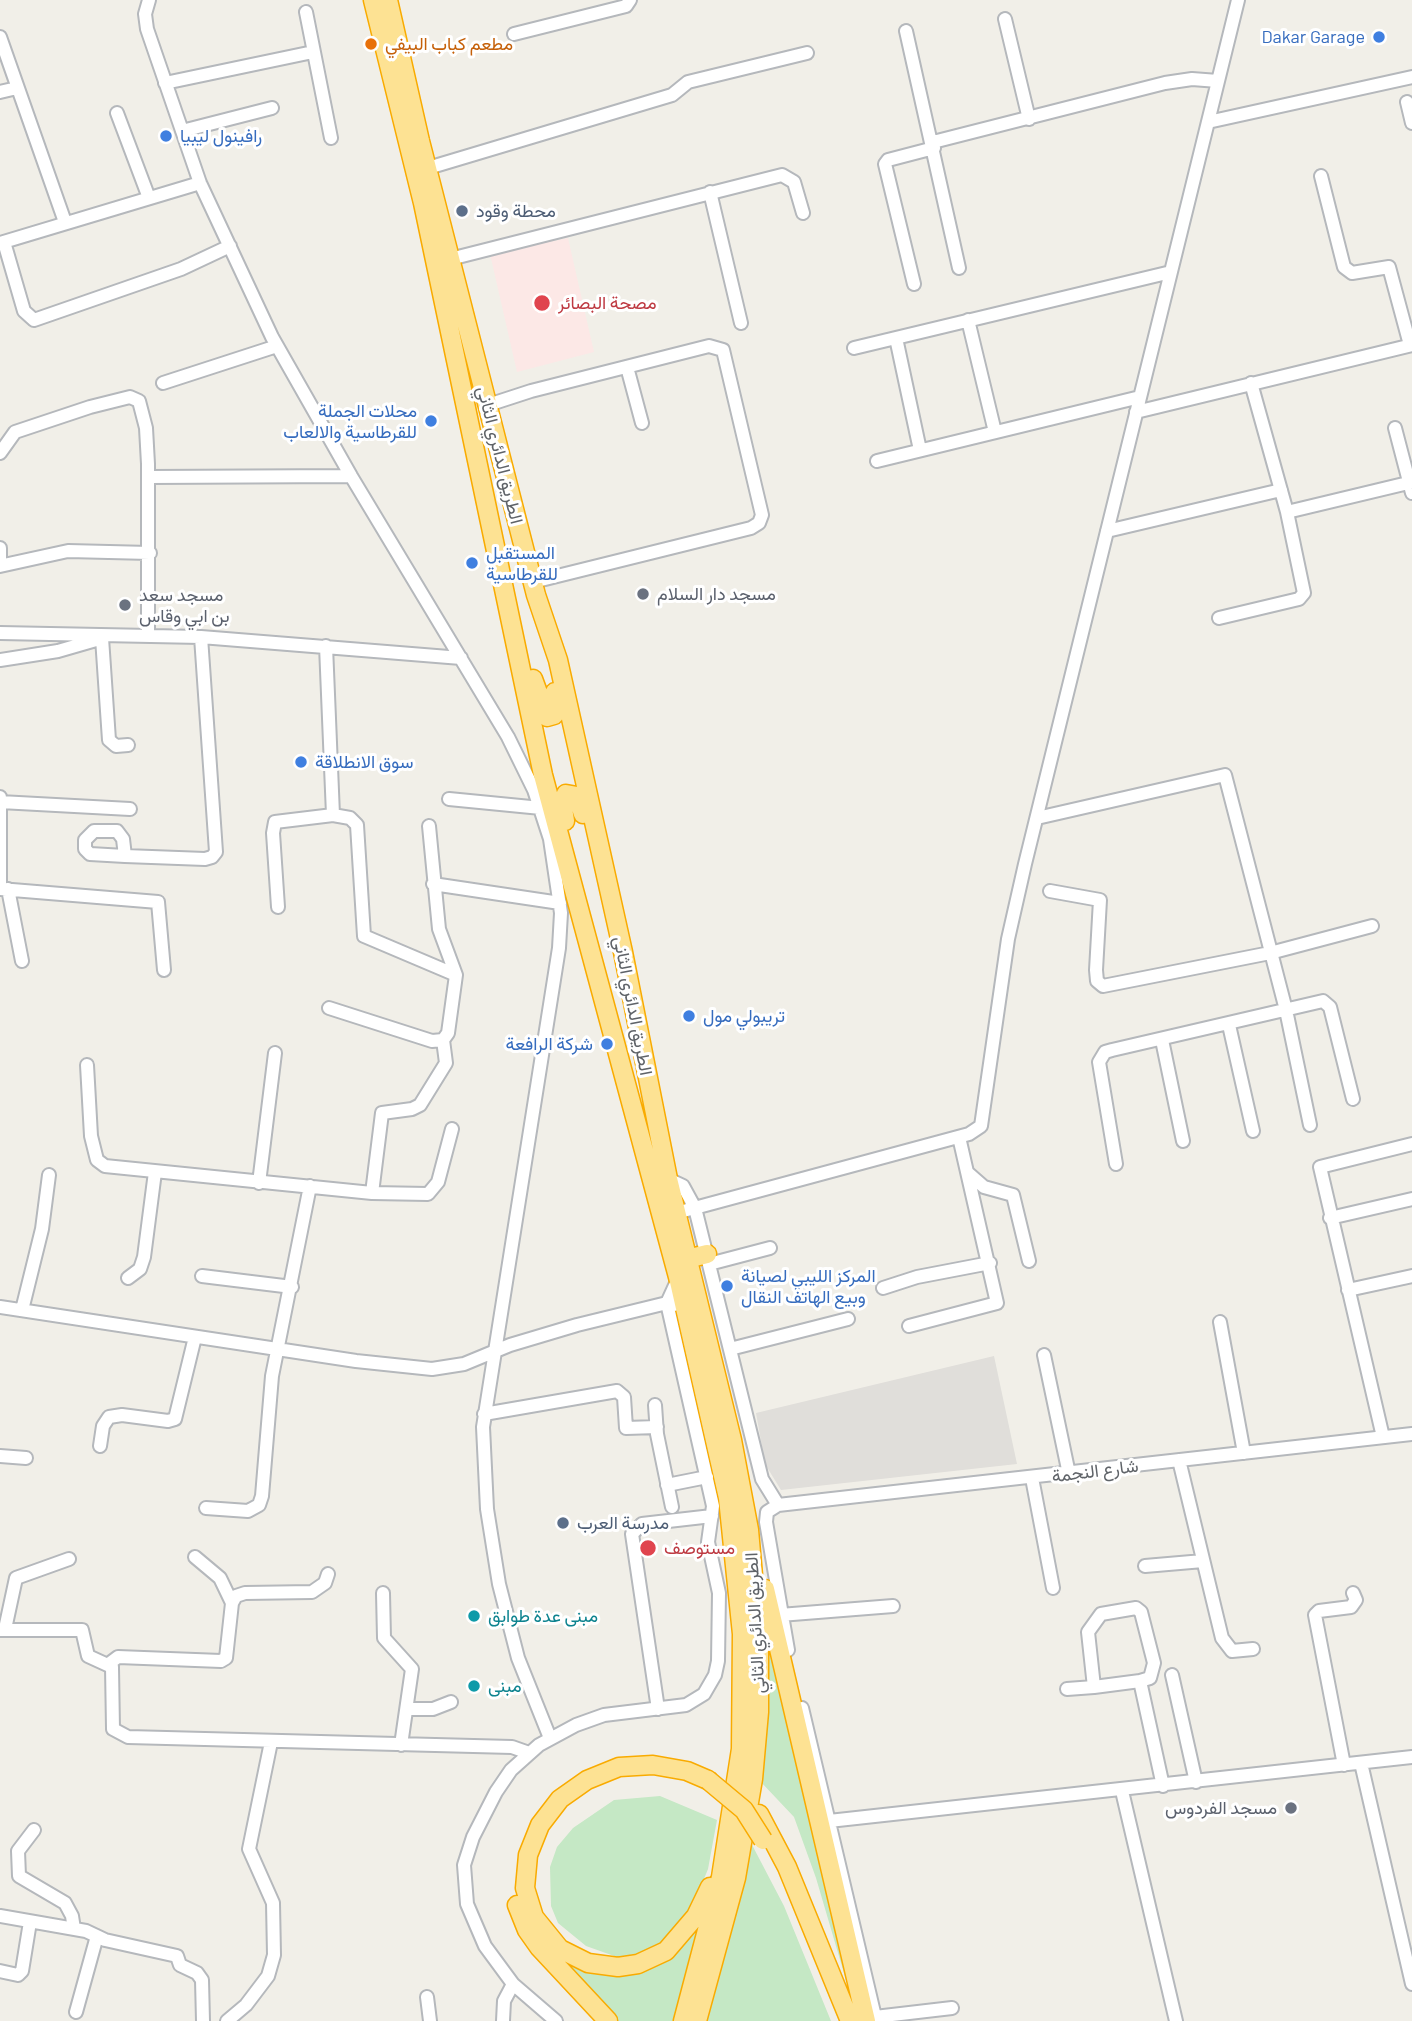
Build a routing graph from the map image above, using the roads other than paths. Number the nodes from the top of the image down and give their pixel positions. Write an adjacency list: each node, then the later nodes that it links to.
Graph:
1 (149, 0): 15 (street)
2 (373, 0): 39 (highway, الطريق الدائري الثاني)
3 (388, 0): 27 (highway, الطريق الدائري الثاني)
4 (1238, 0): 14 (street)
5 (634, 1): 9 (street)
6 (306, 12): 11 (street)
7 (1005, 19): 21 (street)
8 (906, 31): 26 (street)
9 (514, 34)
10 (0, 37): 16 (street)
11 (313, 52): 15 (street); 25 (street)
12 (807, 53): 27 (street)
13 (1412, 77): 22 (street)
14 (1218, 81): 21 (street); 22 (street)
15 (165, 83): 24 (street)
16 (17, 88): 17 (street); 33 (street)
17 (0, 92)
18 (1407, 102): 23 (street)
19 (272, 108): 24 (street)
20 (117, 113): 31 (street)
21 (1029, 119): 26 (street)
22 (1208, 122): 38 (street)
23 (1412, 123)
24 (182, 131): 29 (street)
25 (331, 138)
26 (934, 145): 37 (street); 40 (street)
27 (428, 168): 36 (highway, الطريق الدائري الثاني)
28 (1321, 176): 44 (street)
29 (200, 183): 31 (street); 35 (street)
30 (710, 192): 32 (street); 36 (street); 42 (street)
31 (149, 198): 33 (street)
32 (803, 213)
33 (65, 222): 34 (street)
34 (2, 242): 35 (street)
35 (230, 246): 45 (street)
36 (450, 259): 51 (highway, الطريق الدائري الثاني)
37 (959, 268)
38 (1171, 272): 41 (street); 50 (street)
39 (439, 280): 68 (highway); 95 (highway, الطريق الدائري الثاني)
40 (915, 284)
41 (968, 320): 43 (street); 55 (street)
42 (741, 323)
43 (896, 338): 46 (street); 56 (street)
44 (1411, 345): 49 (street)
45 (278, 346): 48 (street); 59 (street)
46 (855, 348)
47 (627, 367): 51 (street); 53 (street); 68 (street)
48 (163, 383)
49 (1251, 383): 52 (street); 62 (street)
50 (1140, 397): 52 (street); 55 (street)
51 (488, 405): 68 (highway, الطريق الدائري الثاني)
52 (1136, 412): 64 (street)
53 (642, 424)
54 (1395, 428): 61 (street)
55 (995, 432): 56 (street)
56 (920, 450): 58 (street)
57 (0, 453): 60 (street)
58 (877, 461)
59 (351, 476): 60 (street); 75 (street)
60 (148, 477): 66 (street)
61 (1411, 486): 63 (street)
62 (1281, 490): 63 (street); 64 (street)
63 (1287, 512): 69 (street)
64 (1107, 531): 84 (street)
65 (0, 548): 67 (street)
66 (150, 553): 67 (street); 72 (street)
67 (0, 566)
68 (534, 588): 93 (highway, الطريق الدائري الثاني)
69 (1219, 618)
70 (0, 633): 71 (street)
71 (108, 636): 72 (street); 76 (street); 77 (street)
72 (148, 636): 73 (street)
73 (201, 637): 74 (street); 86 (street)
74 (326, 646): 75 (street); 83 (street)
75 (461, 658): 81 (street)
76 (0, 660)
77 (128, 746)
78 (0, 796): 80 (street)
79 (449, 799): 81 (street)
80 (1, 802): 82 (street); 88 (street)
81 (541, 808): 90 (street)
82 (130, 809)
83 (333, 815): 91 (street); 98 (street)
84 (1037, 818): 94 (street); 110 (street)
85 (429, 826): 87 (street)
86 (125, 856)
87 (433, 884): 90 (street); 98 (street)
88 (8, 889): 96 (street); 97 (street)
89 (1050, 891): 94 (street)
90 (560, 903): 147 (street)
91 (278, 908)
92 (1372, 926): 94 (street)
93 (623, 952): 95 (highway); 117 (highway, الطريق الدائري الثاني)
94 (1270, 953): 100 (street)
95 (592, 954): 132 (highway, الطريق الدائري الثاني)
96 (22, 961)
97 (164, 970)
98 (456, 975): 102 (street)
99 (329, 1008): 102 (street)
100 (1286, 1010): 101 (street); 106 (street); 107 (street)
101 (1229, 1025): 103 (street); 109 (street)
102 (443, 1040): 120 (street)
103 (1161, 1040): 111 (street); 113 (street)
104 (275, 1053): 118 (street)
105 (87, 1065): 114 (street)
106 (1353, 1099)
107 (1310, 1125)
108 (452, 1129): 120 (street)
109 (1253, 1131)
110 (960, 1137): 115 (street); 122 (street)
111 (1183, 1141)
112 (1412, 1144): 124 (street)
113 (1116, 1164)
114 (155, 1172): 118 (street); 133 (street)
115 (968, 1172): 128 (street); 129 (street)
116 (50, 1175): 139 (street)
117 (668, 1179): 122 (street); 123 (highway, الطريق الدائري الثاني)
118 (258, 1183): 119 (street)
119 (310, 1186): 120 (street); 134 (street)
120 (372, 1193)
121 (1412, 1199): 124 (street)
122 (695, 1208): 123 (street); 127 (street)
123 (676, 1213): 126 (highway, الطريق الدائري الثاني)
124 (1330, 1218): 136 (street)
125 (770, 1248): 127 (street)
126 (687, 1259): 127 (highway); 164 (highway, الطريق الدائري الثاني)
127 (708, 1259): 146 (street)
128 (1028, 1261)
129 (990, 1263): 135 (street); 143 (street)
130 (202, 1276): 134 (street)
131 (1412, 1276): 136 (street)
132 (678, 1277): 137 (street); 140 (highway, الطريق الدائري الثاني)
133 (128, 1278)
134 (292, 1287): 145 (street)
135 (883, 1287)
136 (1348, 1290): 154 (street)
137 (667, 1303): 140 (street); 147 (street); 149 (street)
138 (0, 1307): 139 (street)
139 (22, 1311): 144 (street)
140 (687, 1316): 149 (highway, الطريق الدائري الثاني)
141 (848, 1319): 146 (street)
142 (1220, 1322): 156 (street)
143 (909, 1325)
144 (195, 1337): 145 (street); 155 (street)
145 (278, 1349): 147 (street); 167 (street)
146 (730, 1349): 165 (street)
147 (492, 1351): 151 (street)
148 (1044, 1355): 160 (street)
149 (699, 1400): 161 (street); 202 (highway, الطريق الدائري الثاني)
150 (655, 1405): 152 (street)
151 (484, 1414): 152 (street); 190 (street)
152 (657, 1427): 163 (street)
153 (1412, 1434): 154 (street, شارع النجمة)
154 (1384, 1437): 156 (street, شارع النجمة)
155 (100, 1447)
156 (1244, 1453): 159 (street, شارع النجمة)
157 (0, 1456): 158 (street)
158 (26, 1458)
159 (1179, 1460): 160 (street, شارع النجمة); 171 (street)
160 (1069, 1474): 162 (street, شارع النجمة)
161 (707, 1477): 163 (street); 168 (street)
162 (1032, 1478): 165 (street, شارع النجمة); 174 (street)
163 (667, 1485): 166 (street)
164 (744, 1494): 214 (highway); 222 (highway, الطريق الدائري الثاني)
165 (778, 1505): 179 (street)
166 (672, 1507)
167 (206, 1508)
168 (712, 1516): 189 (street); 189 (street)
169 (195, 1557): 177 (street)
170 (69, 1559): 180 (street)
171 (1203, 1560): 172 (street); 181 (street)
172 (1145, 1566)
173 (328, 1574): 177 (street)
174 (1053, 1588)
175 (1353, 1592): 196 (street)
176 (383, 1593): 188 (street)
177 (232, 1603): 182 (street)
178 (893, 1606): 179 (street)
179 (780, 1615): 201 (street)
180 (3, 1630): 182 (street)
181 (1253, 1649)
182 (110, 1663): 191 (street)
183 (1172, 1675): 198 (street)
184 (1140, 1681): 185 (street); 185 (street); 199 (street)
185 (1094, 1686): 186 (street)
186 (1067, 1689)
187 (452, 1702): 188 (street)
188 (407, 1709): 192 (street)
189 (658, 1709): 190 (street)
190 (550, 1738): 193 (street)
191 (271, 1742): 192 (street); 216 (street)
192 (401, 1745): 193 (street)
193 (529, 1753): 209 (street)
194 (1412, 1757): 195 (street)
195 (1361, 1763): 196 (street); 210 (street)
196 (1344, 1765): 198 (street)
197 (710, 1775): 202 (highway); 220 (highway); 223 (highway, bridge); 224 (highway)
198 (1196, 1782): 199 (street)
199 (1163, 1786): 200 (street)
200 (1122, 1791): 201 (street); 225 (street)
201 (829, 1821): 214 (street)
202 (731, 1827): 221 (highway, الطريق الدائري الثاني)
203 (34, 1830): 206 (street)
204 (0, 1916): 205 (street)
205 (30, 1922): 206 (street); 208 (street)
206 (74, 1929): 207 (street)
207 (97, 1936): 213 (street); 215 (street)
208 (0, 1971)
209 (513, 1984): 218 (street); 219 (street)
210 (1412, 1984)
211 (427, 1997): 217 (street)
212 (952, 2008): 214 (street)
213 (76, 2012)
214 (873, 2020)
215 (203, 2021)
216 (227, 2021)
217 (430, 2021)
218 (503, 2021)
219 (556, 2021)
220 (608, 2021)
221 (683, 2021)
222 (697, 2021)
223 (839, 2021)
224 (850, 2021)
225 (1176, 2021)

